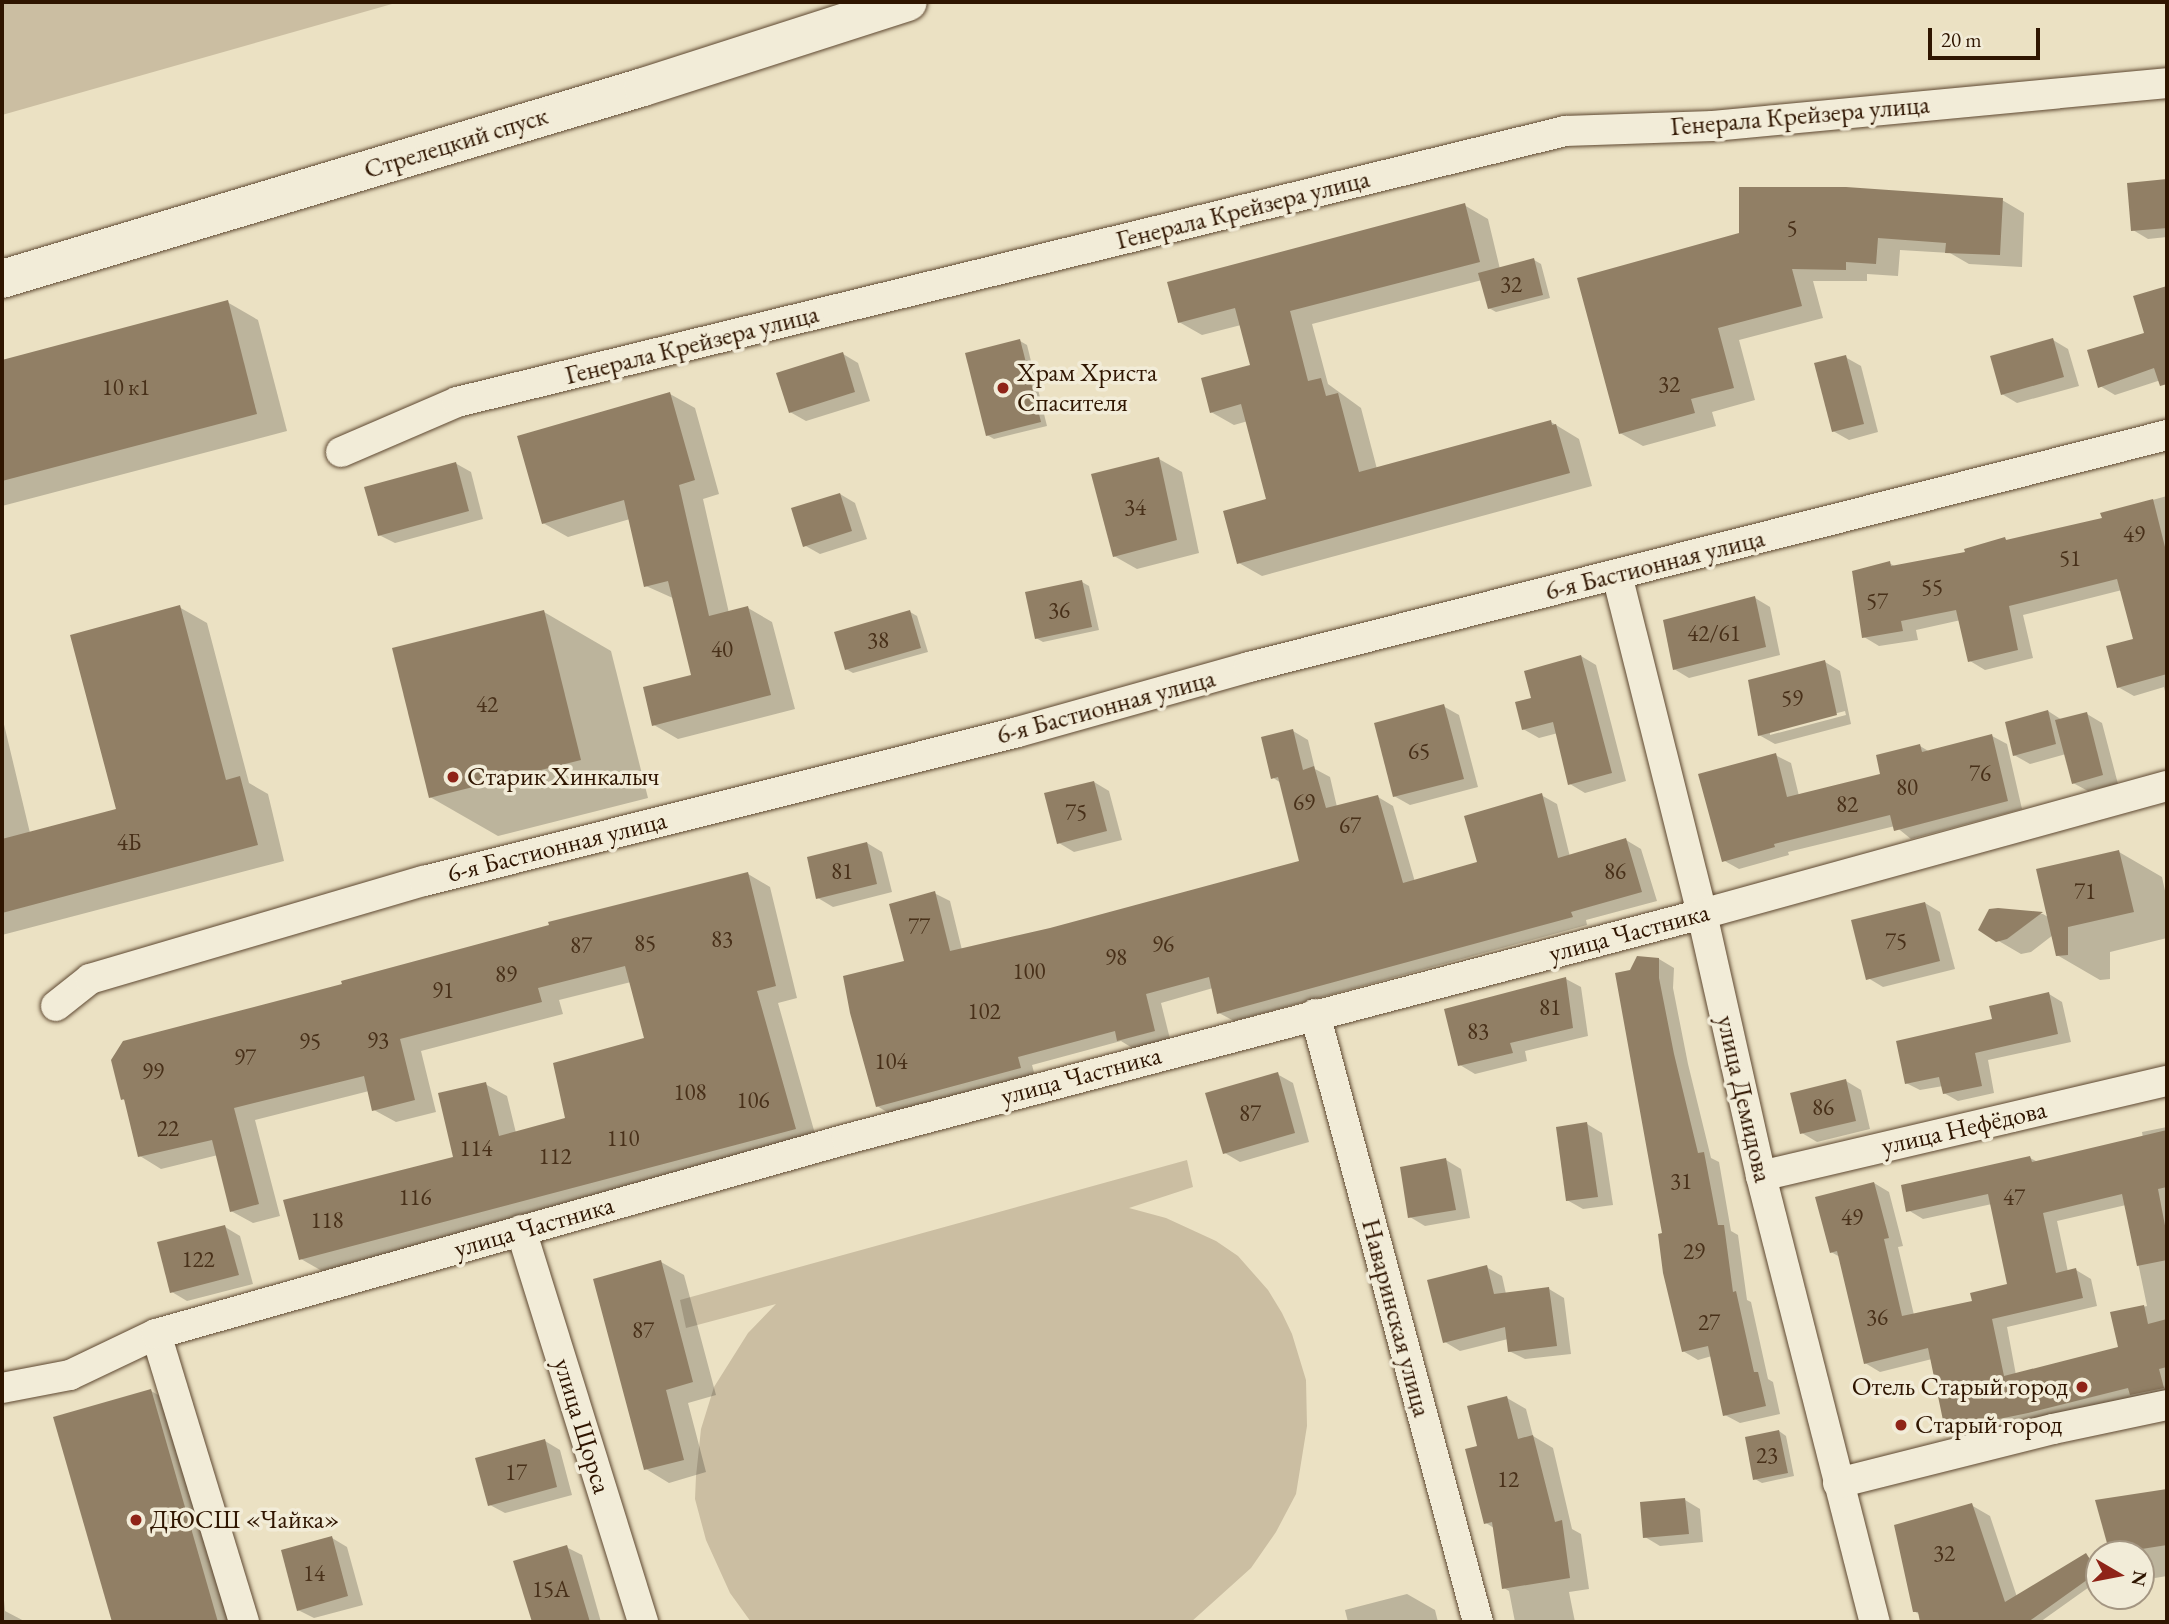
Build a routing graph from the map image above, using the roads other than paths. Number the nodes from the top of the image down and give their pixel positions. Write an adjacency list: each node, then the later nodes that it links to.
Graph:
1 (908, 2): 3 (main road, Стрелецкий спуск)
2 (2167, 83): 5 (street, Генерала Крейзера улица)
3 (2, 278)
4 (2167, 435): 6 (street, 6-я Бастионная улица)
5 (341, 452)
6 (1617, 575): 8 (street, улица Демидова); 9 (street, 6-я Бастионная улица)
7 (2167, 786): 8 (street, улица Частника)
8 (1702, 914): 10 (street, улица Частника); 12 (street, улица Демидова)
9 (56, 1006)
10 (1315, 1014): 13 (street, улица Частника); 20 (street, Наваринская улица)
11 (2167, 1081): 12 (street, улица Нефёдова)
12 (1761, 1176): 17 (street, улица Демидова)
13 (521, 1230): 14 (street, улица Частника); 19 (street, улица Щорса)
14 (156, 1334): 15 (street, улица Частника); 18 (street)
15 (2, 1388)
16 (2167, 1405): 17 (street)
17 (1838, 1483): 21 (street, улица Демидова)
18 (244, 1622)
19 (643, 1622)
20 (1478, 1622)
21 (1875, 1622)

